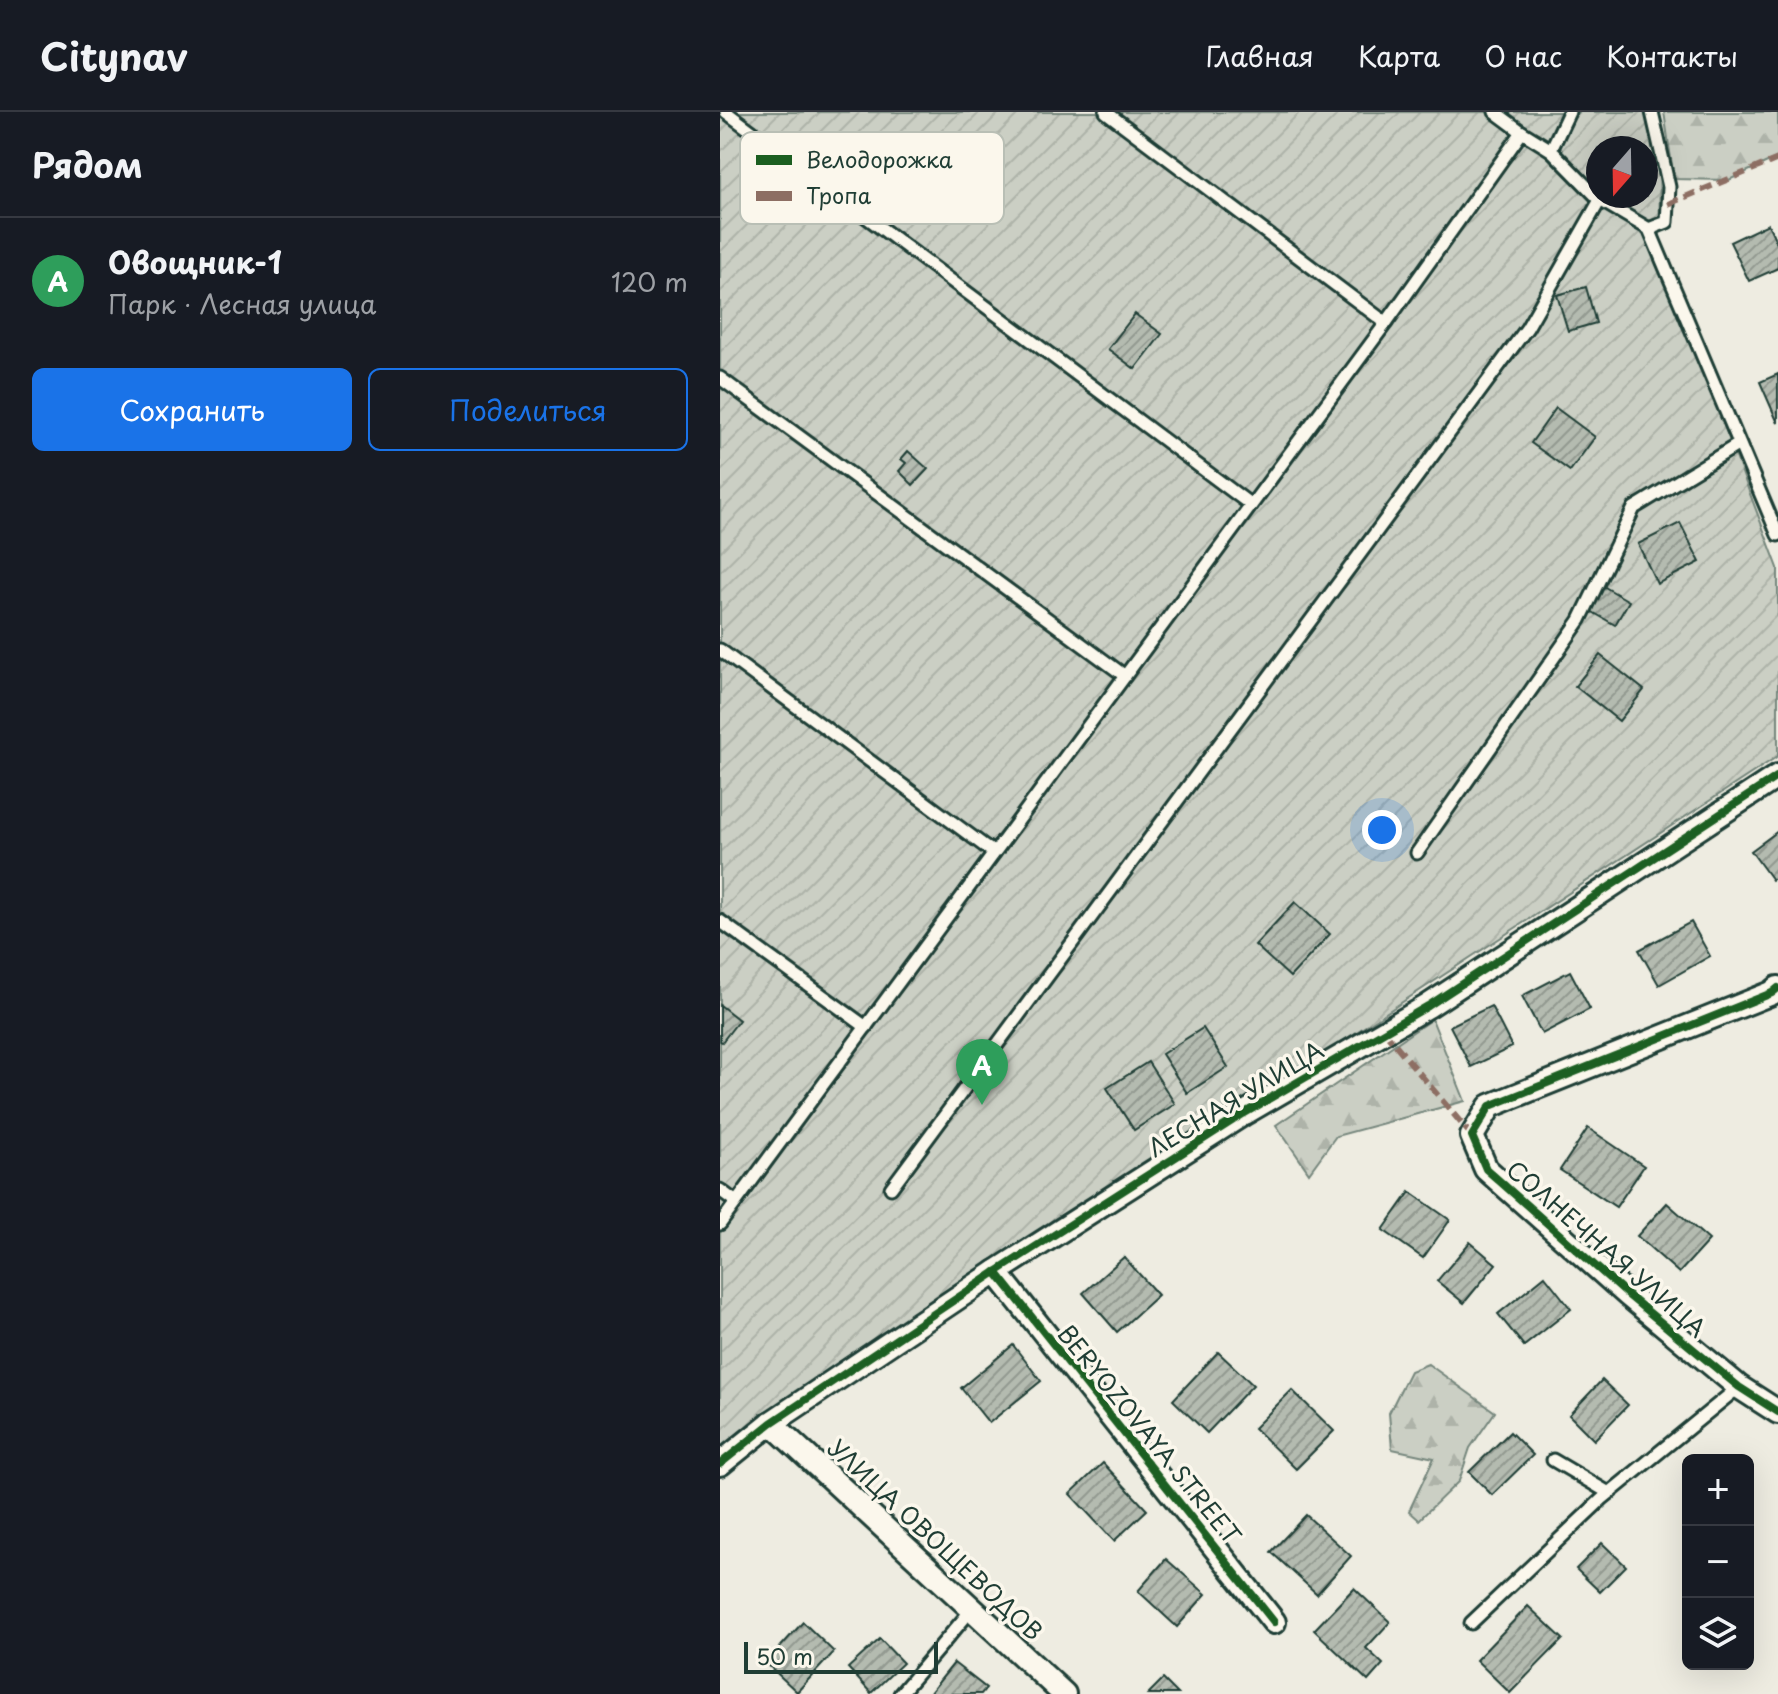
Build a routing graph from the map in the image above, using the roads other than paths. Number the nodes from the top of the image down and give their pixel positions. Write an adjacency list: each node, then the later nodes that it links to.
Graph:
1 (726, 112): 6 (lane)
2 (1106, 112): 14 (lane)
3 (1495, 112): 7 (lane)
4 (1569, 112): 8 (lane)
5 (1652, 112): 13 (lane)
6 (753, 132)
7 (1522, 132): 8 (lane); 14 (lane)
8 (1551, 150): 9 (lane)
9 (1586, 186)
10 (1595, 208): 27 (lane)
11 (1614, 208): 13 (lane)
12 (876, 224): 17 (lane)
13 (1649, 229): 16 (lane)
14 (1386, 323): 17 (lane)
15 (720, 378): 20 (lane)
16 (1739, 444): 18 (lane); 23 (lane)
17 (1251, 505): 20 (lane)
18 (1778, 535)
19 (720, 650): 22 (lane)
20 (1125, 676): 22 (lane)
21 (1778, 776): 31 (street, ЛЕСНАЯ УЛИЦА)
22 (994, 853): 26 (lane)
23 (1417, 853)
24 (720, 921): 26 (lane)
25 (1778, 988): 32 (street, СОЛНЕЧНАЯ УЛИЦА)
26 (866, 1027): 29 (lane)
27 (891, 1188)
28 (720, 1190): 29 (lane)
29 (736, 1202): 30 (lane)
30 (720, 1224)
31 (996, 1272): 34 (street, ЛЕСНАЯ УЛИЦА); 39 (street, BERYOZOVAYA STREET)
32 (1739, 1387): 33 (street, СОЛНЕЧНАЯ УЛИЦА); 37 (lane)
33 (1778, 1412)
34 (771, 1423): 36 (street, ЛЕСНАЯ УЛИЦА); 38 (street, УЛИЦА ОВОЩЕВОДОВ)
35 (1553, 1460): 37 (lane)
36 (720, 1464)
37 (1609, 1493): 40 (lane)
38 (973, 1608): 41 (lane); 42 (street, УЛИЦА ОВОЩЕВОДОВ)
39 (1274, 1622)
40 (1471, 1623)
41 (900, 1694)
42 (1064, 1694)

